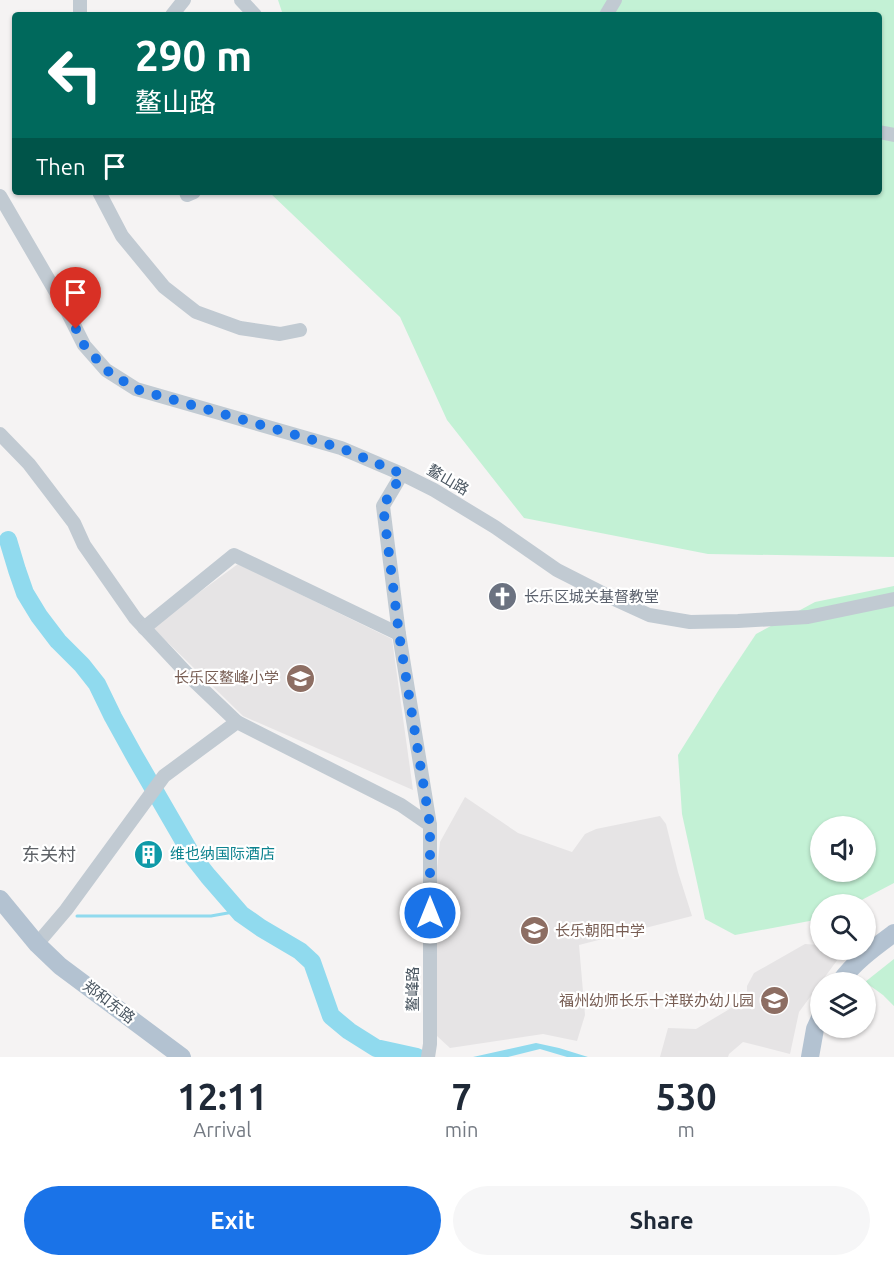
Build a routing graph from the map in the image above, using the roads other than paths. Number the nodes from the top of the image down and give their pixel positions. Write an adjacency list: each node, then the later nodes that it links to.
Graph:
1 (184, 0): 3 (street)
2 (241, 0): 4 (street)
3 (174, 12)
4 (252, 12)
5 (101, 195): 7 (street)
6 (0, 196): 9 (street, 鳌山路)
7 (300, 330)
8 (0, 434): 11 (street)
9 (402, 474): 10 (street, 鳌山路); 12 (street, 鳌峰路)
10 (894, 599)
11 (144, 627): 12 (street); 13 (street)
12 (399, 634): 14 (street, 鳌峰路)
13 (237, 722): 14 (street); 17 (street)
14 (430, 825): 23 (street, 鳌峰路)
15 (0, 899): 17 (main road, 郑和东路)
16 (894, 933): 19 (main road)
17 (37, 944): 24 (main road, 郑和东路)
18 (894, 944): 20 (main road)
19 (848, 972)
20 (861, 972)
21 (813, 1038): 25 (main road)
22 (824, 1038): 26 (main road)
23 (429, 1050)
24 (182, 1057)
25 (810, 1057)
26 (819, 1057)

